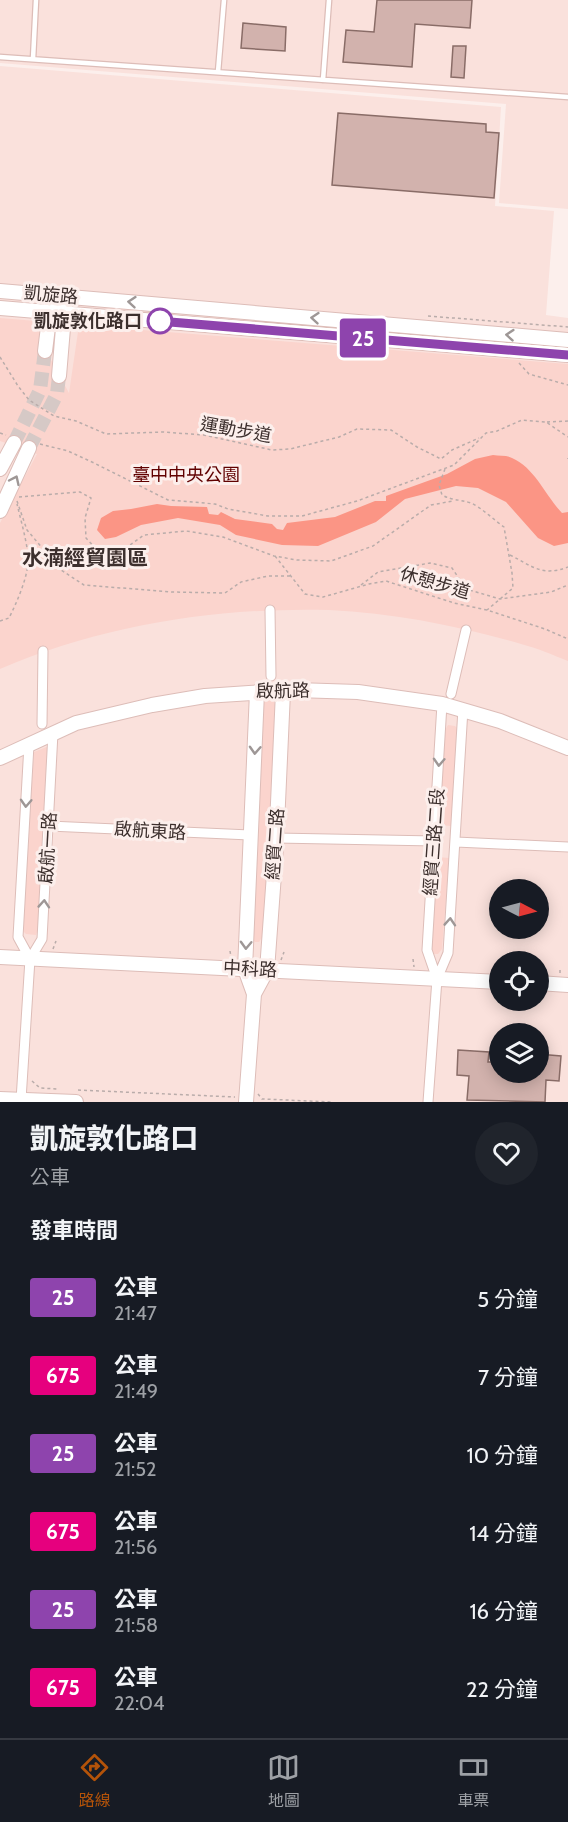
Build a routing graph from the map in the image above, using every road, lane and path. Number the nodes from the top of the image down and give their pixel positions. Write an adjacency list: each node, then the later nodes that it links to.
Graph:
1 (36, 0): 5 (lane)
2 (224, 0): 6 (lane)
3 (329, 0): 7 (lane)
4 (0, 57): 5 (lane)
5 (33, 59): 6 (lane)
6 (218, 72): 7 (lane)
7 (323, 80): 8 (lane)
8 (568, 98)
9 (0, 291): 10 (street, 凱旋路)
10 (52, 295): 11 (street, 凱旋路); 13 (street)
11 (67, 296): 14 (street); 15 (street, 凱旋路, one-way to 11)
12 (0, 308): 13 (street, 凱旋路)
13 (50, 311): 14 (street, 凱旋路); 16 (street)
14 (64, 312): 17 (street, 凱旋路); 20 (street)
15 (568, 340)
16 (45, 351)
17 (568, 355)
18 (0, 357): 25 (path, 運動步道)
19 (516, 360): 21 (path)
20 (59, 376)
21 (568, 385)
22 (568, 421): 23 (path)
23 (546, 422): 25 (path); 26 (path)
24 (0, 433): 27 (path)
25 (482, 436): 29 (path)
26 (568, 437)
27 (13, 439): 30 (street)
28 (32, 445): 29 (path); 33 (street, one-way to 28)
29 (445, 468): 32 (path)
30 (0, 469)
31 (16, 497): 34 (path); 37 (path); 43 (path)
32 (453, 501): 34 (path); 35 (path, 休憩步道)
33 (0, 511)
34 (274, 555): 37 (path)
35 (509, 555): 36 (path); 40 (path, 休憩步道)
36 (568, 567)
37 (291, 576): 39 (path)
38 (568, 585): 40 (path)
39 (360, 586): 40 (path); 42 (path, 休憩步道)
40 (500, 599): 42 (path, 休憩步道)
41 (270, 610): 47 (street)
42 (487, 610): 45 (path)
43 (0, 621)
44 (466, 630): 50 (street, 經貿三路二段)
45 (568, 639)
46 (43, 651): 52 (street)
47 (271, 676)
48 (258, 692): 49 (street, 啟航路); 53 (street, 啟航路); 58 (street, 經貿二路, one-way to 58)
49 (283, 692): 50 (street, 啟航路); 59 (street, 經貿二路)
50 (446, 699): 51 (street, 啟航路); 60 (street, 經貿三路二段, one-way to 60)
51 (463, 709): 55 (street, 啟航路); 61 (street, 經貿三路二段)
52 (42, 723)
53 (53, 733): 54 (street, 啟航路); 57 (street, 啟航一路)
54 (29, 744): 56 (street, 啟航路); 64 (street, 啟航一路, one-way to 64)
55 (568, 748)
56 (0, 758)
57 (49, 826): 58 (street, 啟航東路); 64 (street, 啟航一路, one-way to 57)
58 (250, 836): 65 (street, 經貿二路, one-way to 65)
59 (276, 838): 60 (street); 66 (street, 經貿二路)
60 (435, 841): 67 (street, 經貿三路二段)
61 (456, 842): 62 (street); 67 (street, 經貿三路二段, one-way to 61)
62 (568, 847)
63 (0, 957): 64 (street, 中科路)
64 (30, 959): 65 (street, 中科路); 77 (street, 啟航一路)
65 (245, 969): 66 (street, 中科路); 71 (street, 經貿二路)
66 (267, 970): 67 (street, 中科路); 71 (street, 經貿二路)
67 (437, 979): 68 (street, 中科路); 80 (street, 經貿三路二段)
68 (489, 981)
69 (549, 984): 70 (street)
70 (568, 985)
71 (254, 994): 78 (street, 經貿二路)
72 (32, 1081): 73 (path)
73 (63, 1089)
74 (259, 1094): 79 (path)
75 (75, 1096): 77 (street); 78 (path)
76 (0, 1099): 77 (street)
77 (21, 1100)
78 (241, 1100)
79 (333, 1102)
80 (428, 1102)

